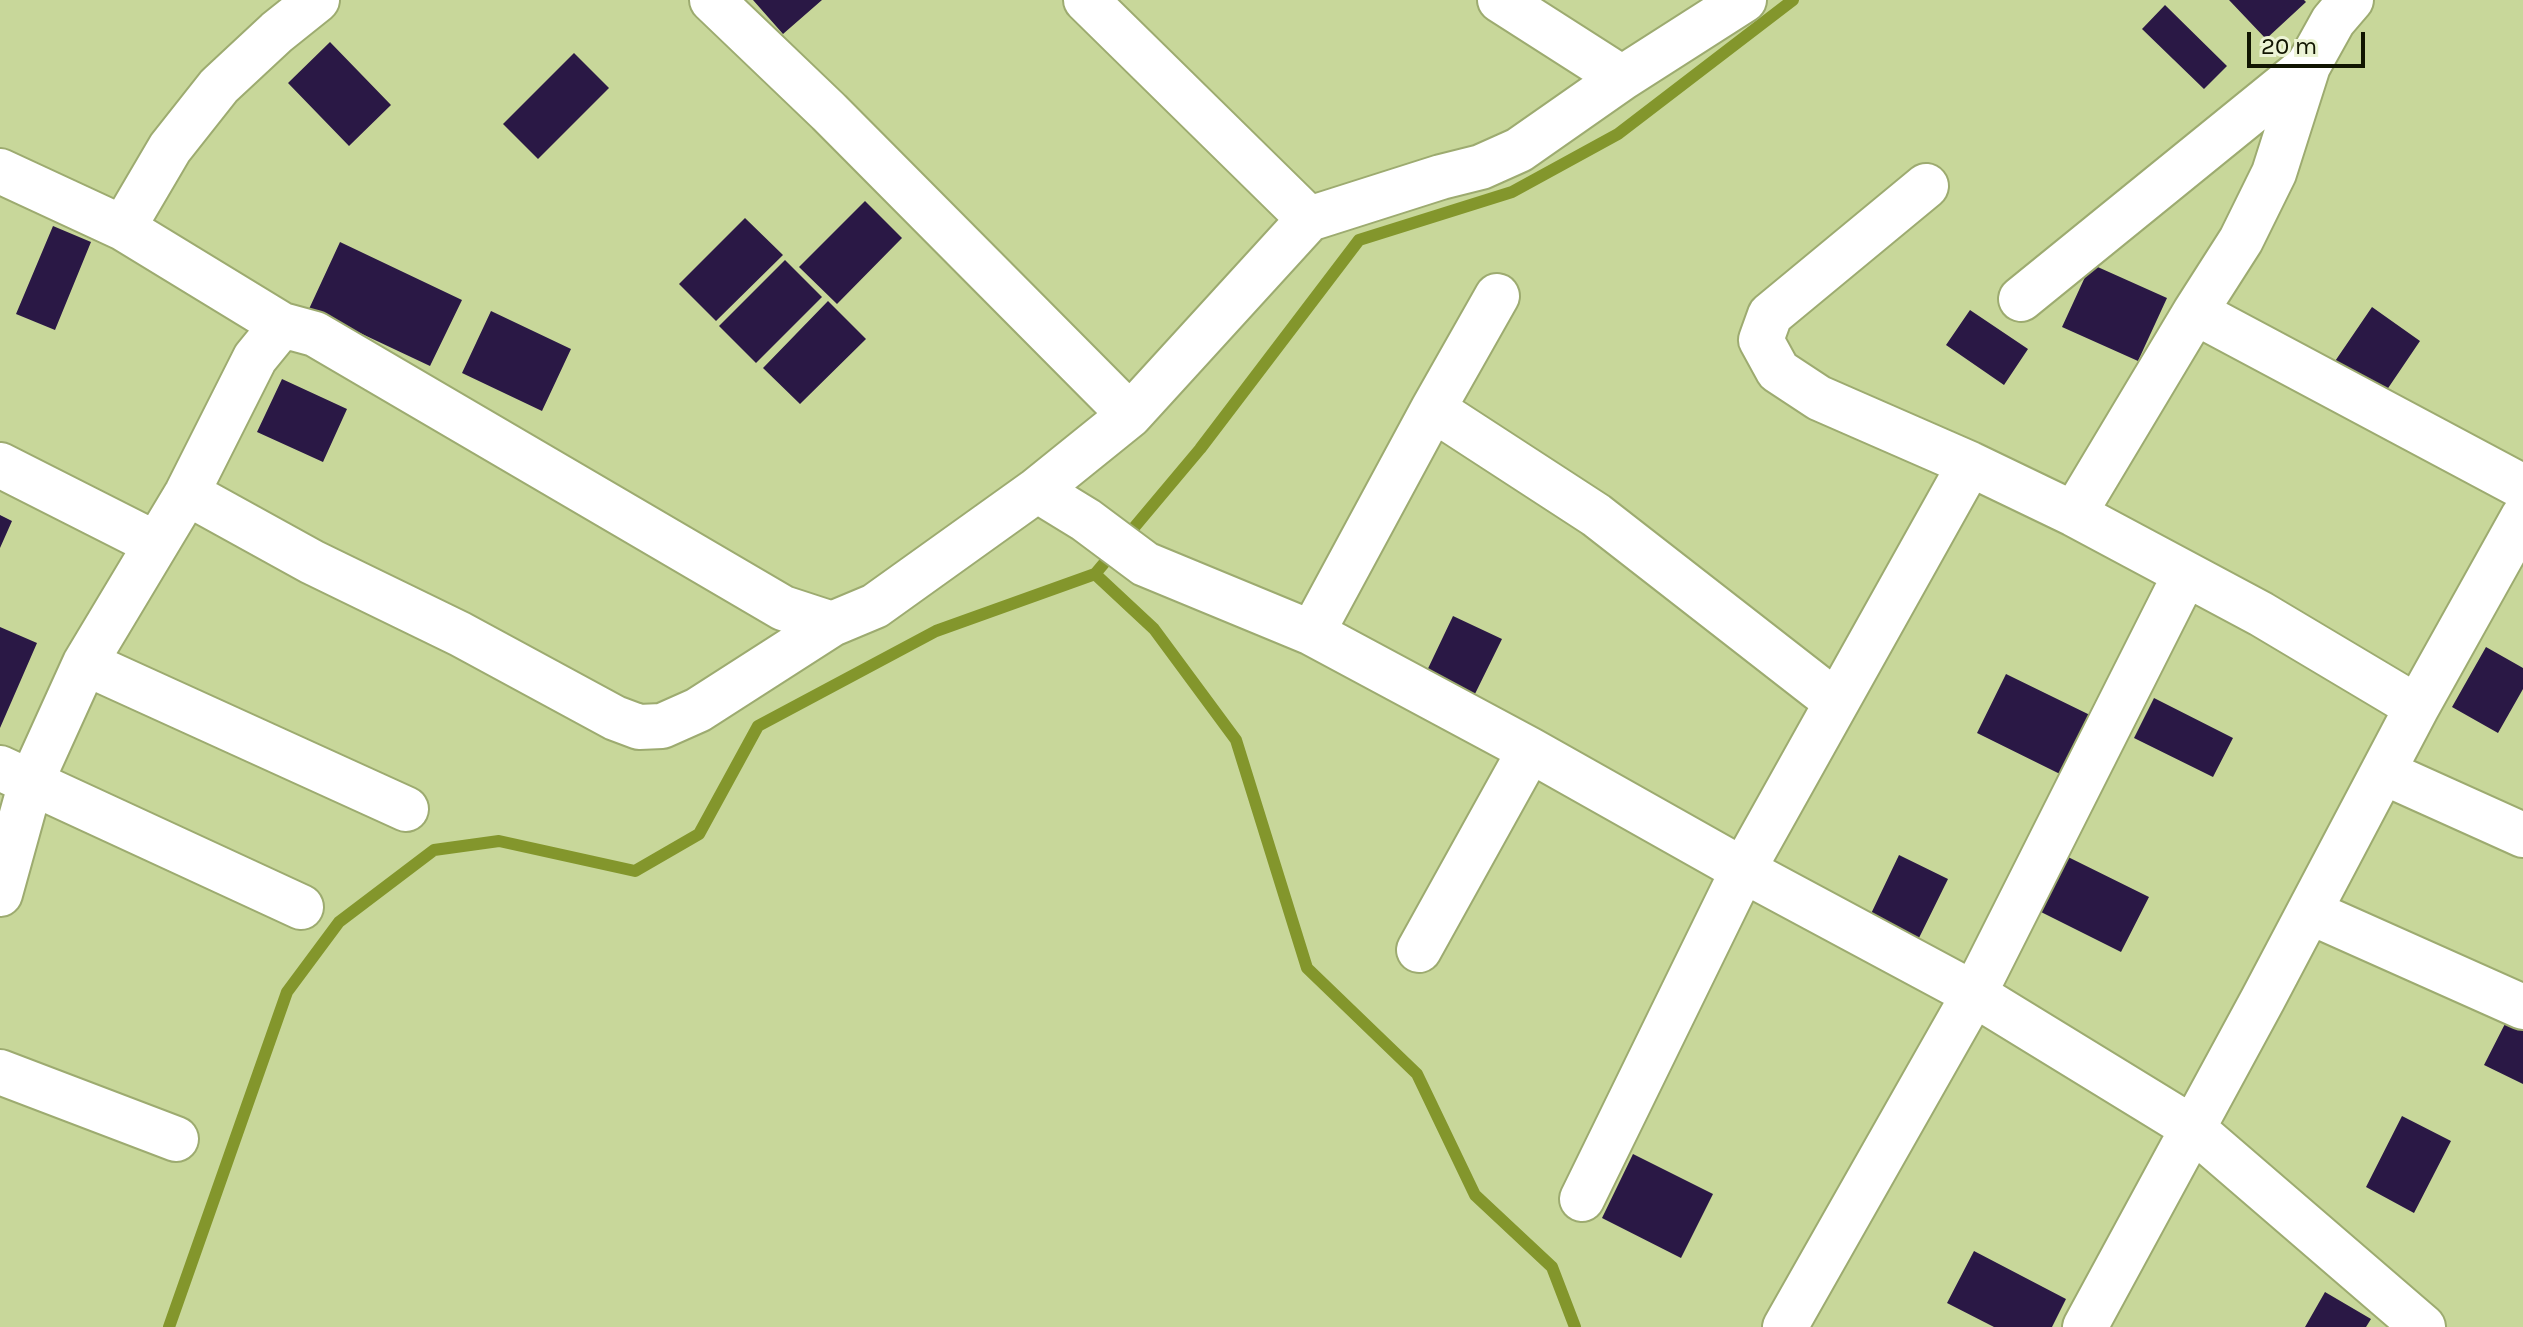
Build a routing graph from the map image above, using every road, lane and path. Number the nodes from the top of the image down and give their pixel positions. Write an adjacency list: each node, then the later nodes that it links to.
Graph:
1 (317, 0): 12 (street)
2 (712, 0): 18 (street)
3 (1086, 0): 11 (street)
4 (1500, 0): 8 (street)
5 (1744, 0): 8 (street)
6 (2351, 0): 7 (street)
7 (2308, 66): 14 (street); 15 (street)
8 (1622, 78): 11 (street)
9 (0, 171): 12 (street)
10 (1926, 186): 19 (street)
11 (1309, 219): 18 (street)
12 (123, 228): 16 (street)
13 (1497, 296): 17 (street)
14 (2021, 299)
15 (2195, 312): 21 (street); 24 (street)
16 (282, 325): 23 (street); 28 (street)
17 (1433, 409): 29 (street); 31 (street)
18 (1130, 415): 22 (street)
19 (1970, 464): 24 (street); 31 (street)
20 (0, 465): 26 (street)
21 (2523, 487)
22 (1037, 490): 28 (street); 29 (street)
23 (187, 493): 26 (street); 28 (street)
24 (2074, 514): 27 (street)
25 (2523, 517): 32 (street)
26 (156, 544): 30 (street)
27 (2185, 575): 32 (street); 43 (street)
28 (832, 624)
29 (1312, 633): 33 (street)
30 (85, 663): 35 (street); 36 (street)
31 (1836, 702): 38 (street)
32 (2417, 707): 34 (street)
33 (1530, 750): 38 (street); 42 (street)
34 (2383, 772): 37 (street); 41 (street)
35 (16, 775): 39 (street); 40 (street)
36 (406, 809)
37 (2523, 835)
38 (1743, 870): 43 (street); 48 (street)
39 (0, 894)
40 (301, 907)
41 (2310, 912): 44 (street); 46 (street)
42 (1419, 950)
43 (1974, 994): 46 (street); 49 (street)
44 (2523, 1007)
45 (0, 1072): 47 (street)
46 (2191, 1127): 50 (street); 51 (street)
47 (176, 1139)
48 (1582, 1199)
49 (1785, 1327)
50 (2085, 1327)
51 (2423, 1327)

